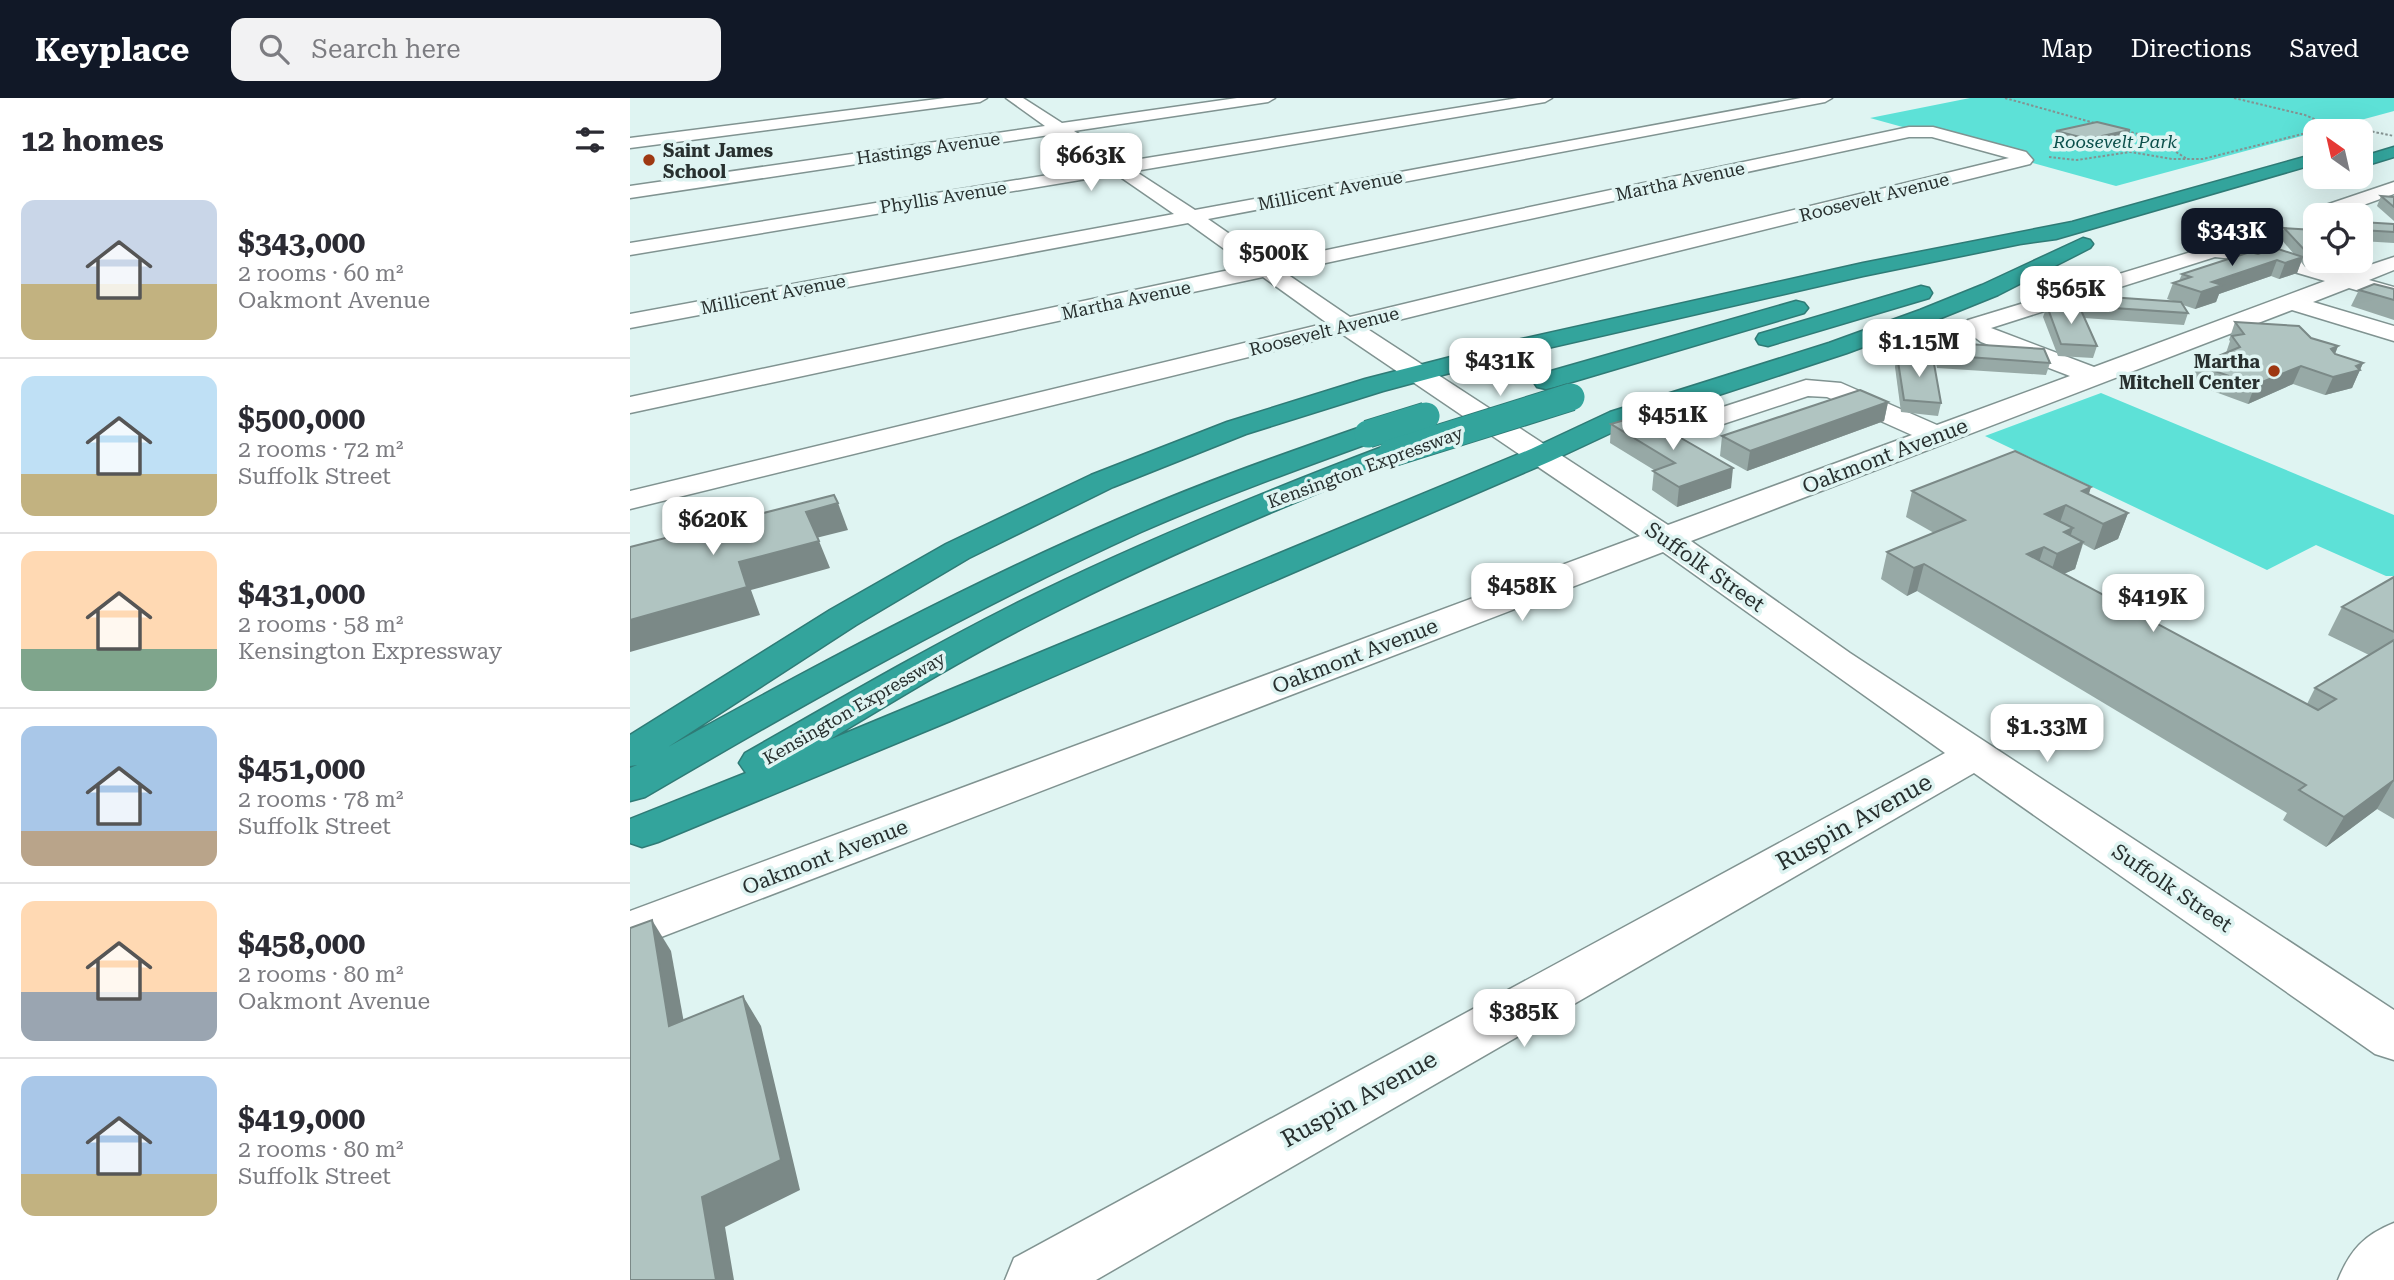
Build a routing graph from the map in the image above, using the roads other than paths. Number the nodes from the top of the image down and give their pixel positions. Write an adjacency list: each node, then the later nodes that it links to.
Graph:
1 (980, 98): 16 (street)
2 (1013, 98): 10 (street, Suffolk Street)
3 (1268, 98): 10 (street, Hastings Avenue)
4 (1545, 98): 21 (street, Phyllis Avenue)
5 (1825, 98): 7 (street, Millicent Avenue)
6 (1715, 102): 7 (street)
7 (1750, 112): 9 (street); 26 (street, Millicent Avenue)
8 (686, 119): 11 (street)
9 (1787, 123)
10 (1060, 129): 16 (street, Hastings Avenue); 21 (street, Suffolk Street)
11 (630, 133)
12 (2394, 136): 13 (highway)
13 (2373, 142)
14 (703, 143): 16 (street)
15 (630, 144): 16 (street)
16 (776, 147): 24 (street)
17 (2394, 152): 18 (highway)
18 (2373, 158)
19 (2018, 159): 30 (street, Martha Avenue); 35 (street, Roosevelt Avenue)
20 (2303, 163): 27 (highway, Kensington Expressway)
21 (1119, 168): 26 (street, Suffolk Street); 28 (street, Phyllis Avenue)
22 (2303, 178): 27 (highway, Kensington Expressway)
23 (2394, 188): 25 (street)
24 (634, 191)
25 (2350, 203)
26 (1191, 216): 30 (street, Suffolk Street); 34 (street, Millicent Avenue)
27 (2078, 236): 37 (highway); 42 (highway, Kensington Expressway, bridge); 42 (highway, Kensington Expressway, bridge); 43 (highway)
28 (630, 249)
29 (2394, 263): 31 (street, Oakmont Avenue)
30 (1268, 269): 35 (street, Suffolk Street); 39 (street, Martha Avenue)
31 (2347, 281): 32 (street); 33 (street, Oakmont Avenue); 38 (street)
32 (2394, 294)
33 (2290, 302): 36 (street); 38 (street, Oakmont Avenue)
34 (630, 321)
35 (1347, 326): 37 (street, Suffolk Street); 44 (street, Roosevelt Avenue)
36 (2394, 334)
37 (1417, 373): 43 (street, Suffolk Street); 46 (highway)
38 (2095, 376): 41 (street, Oakmont Avenue)
39 (630, 405)
40 (1696, 425): 41 (street)
41 (1938, 436): 45 (street, Oakmont Avenue)
42 (1380, 444): 48 (highway, Kensington Expressway); 49 (highway, Kensington Expressway)
43 (1541, 456): 45 (street, Suffolk Street); 49 (highway)
44 (630, 500)
45 (1667, 539): 47 (street, Suffolk Street); 50 (street, Oakmont Avenue)
46 (630, 753)
47 (1976, 754): 51 (street, Suffolk Street); 53 (street, Ruspin Avenue)
48 (630, 787)
49 (636, 835)
50 (630, 930)
51 (2394, 1038)
52 (2394, 1253): 54 (street)
53 (1036, 1280)
54 (2369, 1280)

